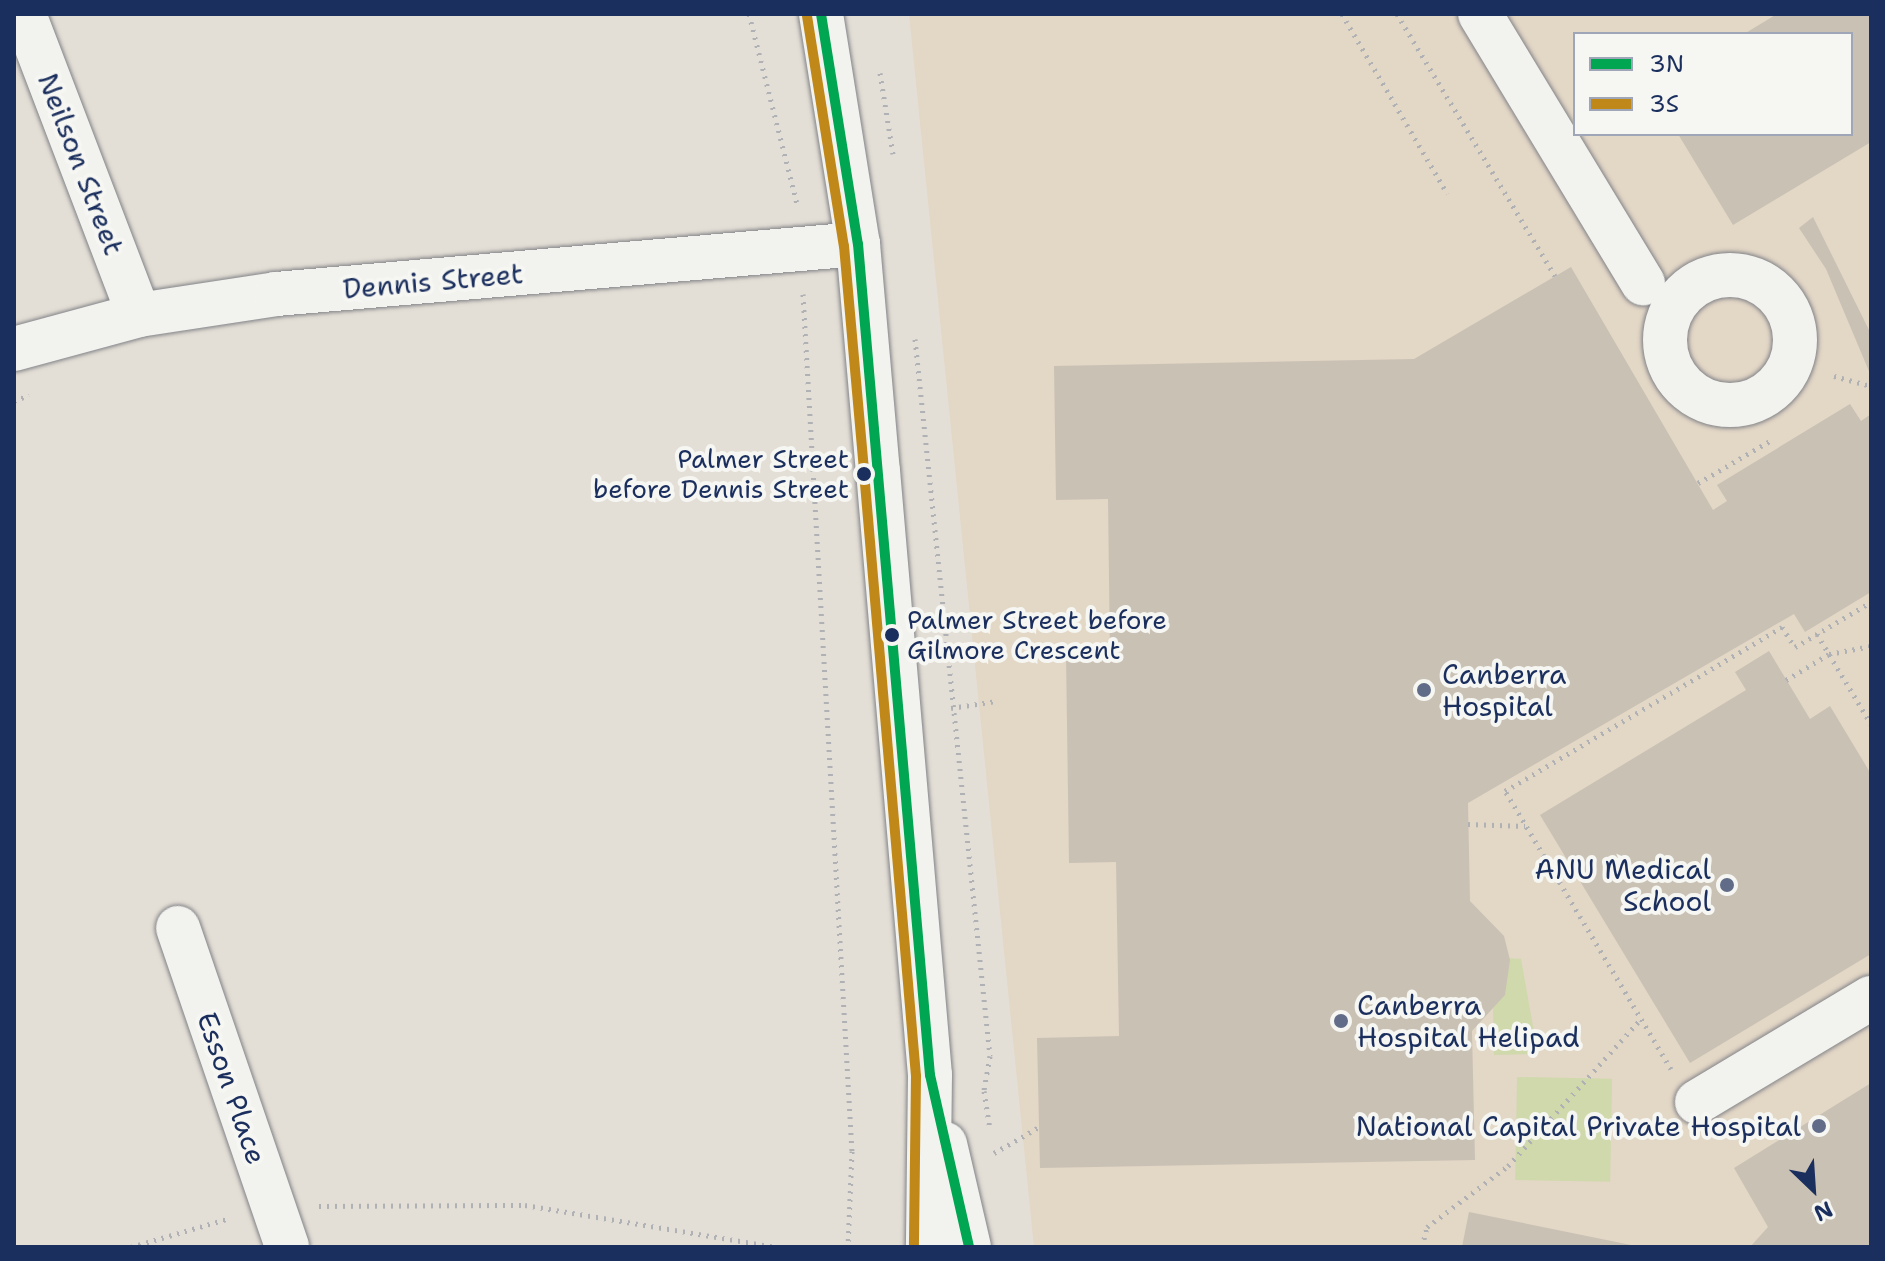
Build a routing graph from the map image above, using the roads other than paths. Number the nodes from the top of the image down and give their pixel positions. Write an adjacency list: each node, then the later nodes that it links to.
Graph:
1 (24, 14): 7 (street, Neilson Street)
2 (821, 14): 4 (street)
3 (1480, 14): 6 (street)
4 (858, 244): 7 (street, Dennis Street); 12 (street)
5 (1701, 281): 6 (street); 8 (street); 8 (street)
6 (1643, 283): 8 (street)
7 (139, 315): 9 (street, Dennis Street)
8 (1665, 333)
9 (14, 349)
10 (178, 928): 14 (street, Esson Place)
11 (1871, 998): 13 (street)
12 (930, 1075): 15 (street); 16 (street)
13 (1685, 1087)
14 (287, 1247)
15 (928, 1247)
16 (969, 1247)

